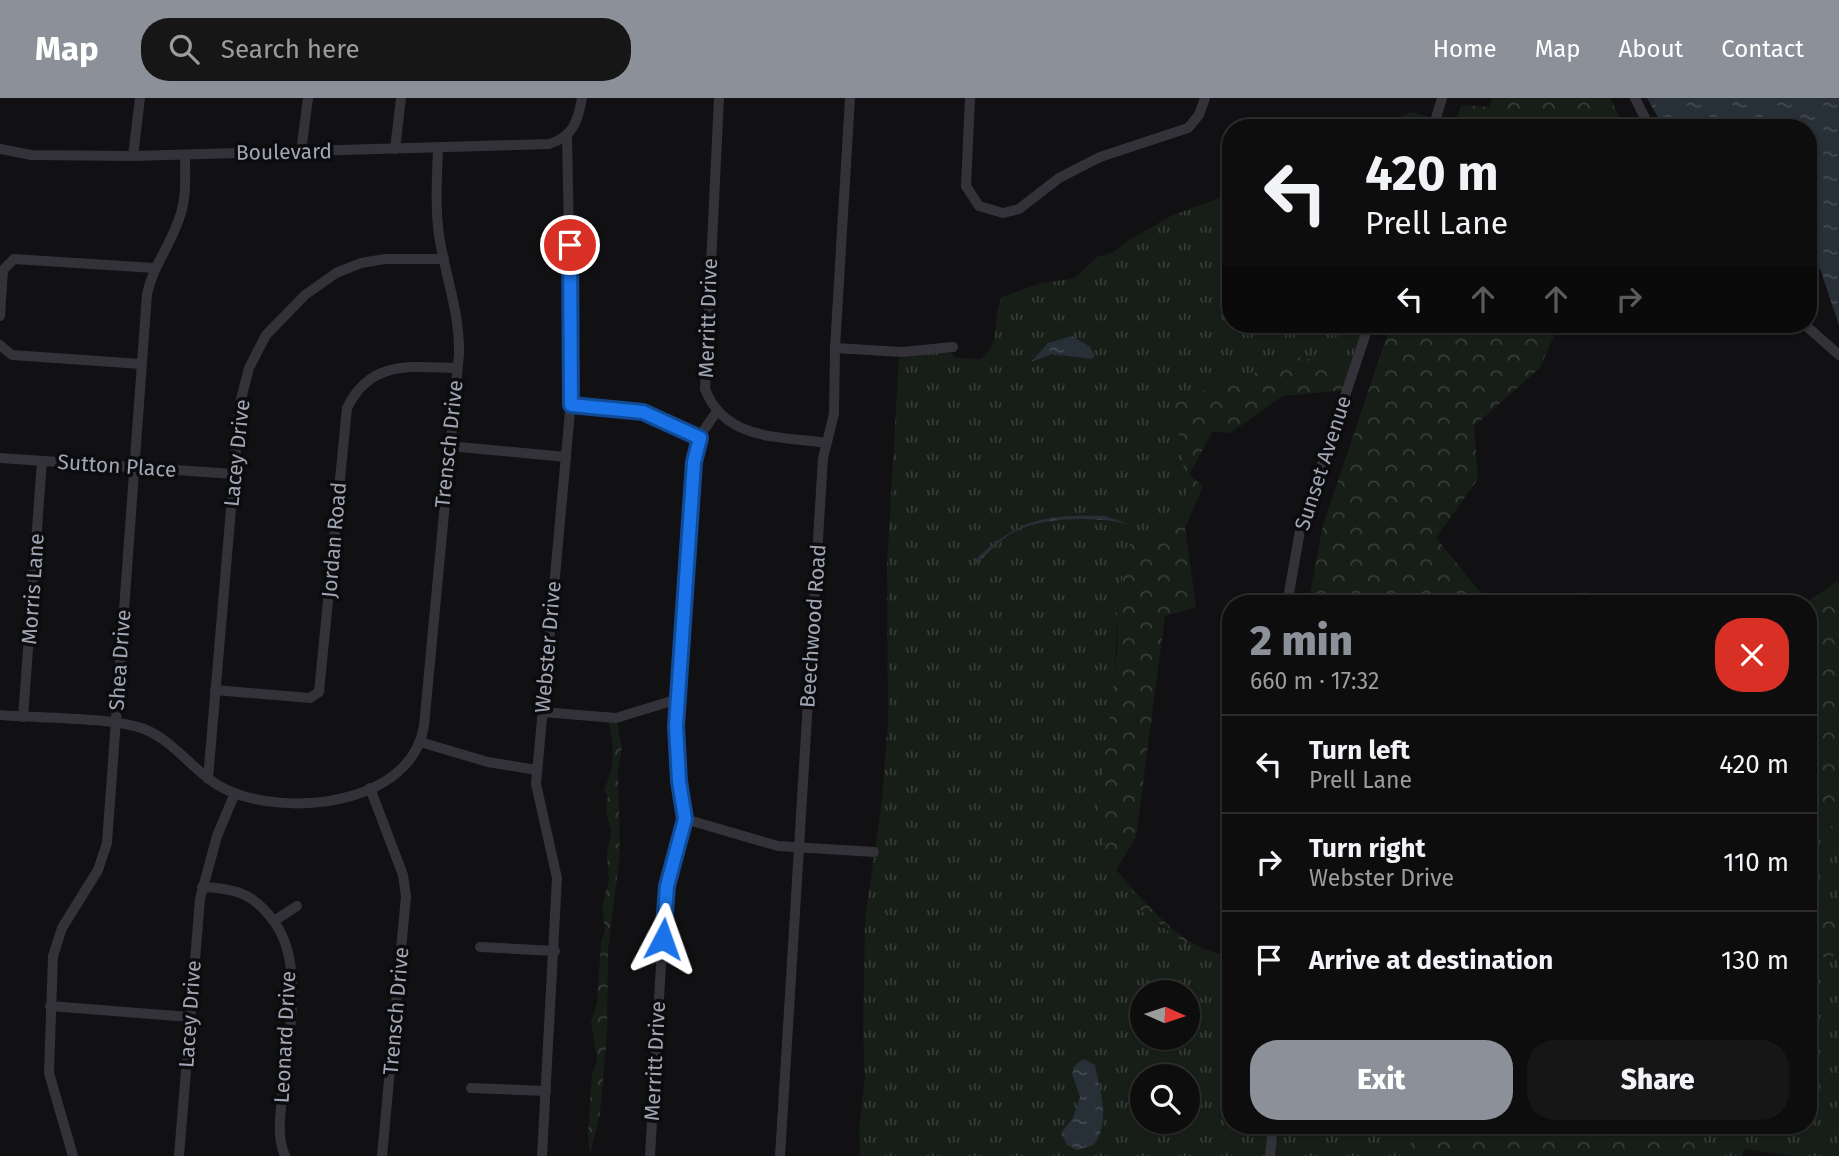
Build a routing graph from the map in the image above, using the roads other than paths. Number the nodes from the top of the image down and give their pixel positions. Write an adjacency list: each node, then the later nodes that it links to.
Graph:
1 (140, 98): 19 (street)
2 (308, 98): 17 (street)
3 (401, 98): 16 (street)
4 (582, 98): 13 (street)
5 (719, 98): 32 (street, Merritt Drive)
6 (850, 98): 27 (street, Beechwood Road)
7 (970, 98): 8 (street)
8 (1205, 98)
9 (1442, 98): 11 (street)
10 (1635, 98): 12 (street)
11 (1436, 119)
12 (1646, 119)
13 (567, 136): 14 (street, Boulevard); 31 (street, Webster Drive)
14 (438, 148): 16 (street, Boulevard); 20 (street, Trensch Drive)
15 (0, 149): 19 (street, Boulevard)
16 (395, 149): 17 (street, Boulevard)
17 (301, 152): 18 (street, Boulevard)
18 (185, 155): 19 (street, Boulevard); 21 (street, Shea Drive)
19 (133, 156)
20 (444, 259): 30 (street, Trensch Drive); 40 (street, Lacey Drive)
21 (154, 268): 22 (street); 29 (street, Shea Drive)
22 (0, 316)
23 (1366, 333): 41 (street, Sunset Avenue)
24 (1814, 333): 28 (street)
25 (1, 347): 29 (street)
26 (953, 347): 27 (street)
27 (835, 348): 34 (street, Beechwood Road)
28 (1839, 355)
29 (141, 364): 39 (street, Shea Drive)
30 (457, 368): 35 (street, Trensch Drive); 42 (street, Jordan Road)
31 (571, 405): 33 (street); 36 (street, Webster Drive)
32 (717, 411): 33 (street, Merritt Drive); 34 (street)
33 (700, 438): 43 (street, Merritt Drive)
34 (826, 443): 54 (street, Beechwood Road)
35 (448, 446): 36 (street); 48 (street, Trensch Drive)
36 (566, 457): 44 (street, Webster Drive)
37 (0, 458): 38 (street, Sutton Place)
38 (42, 461): 39 (street, Sutton Place); 46 (street, Morris Lane)
39 (134, 467): 40 (street, Sutton Place); 47 (street, Shea Drive)
40 (234, 474): 42 (street, Lacey Drive)
41 (1289, 595)
42 (215, 690): 50 (street, Lacey Drive)
43 (678, 699): 44 (street); 53 (street, Merritt Drive)
44 (542, 712): 49 (street, Webster Drive)
45 (0, 715): 46 (street)
46 (23, 717): 47 (street)
47 (116, 724): 50 (street); 61 (street, Shea Drive)
48 (420, 742): 49 (street); 51 (street)
49 (537, 770): 60 (street, Webster Drive)
50 (208, 779): 52 (street)
51 (370, 788): 52 (street); 69 (street, Trensch Drive)
52 (235, 793): 56 (street, Lacey Drive)
53 (685, 819): 54 (street); 71 (street, Merritt Drive)
54 (799, 848): 55 (street); 72 (street, Beechwood Road)
55 (874, 852)
56 (202, 887): 58 (street, Leonard Drive); 62 (street, Lacey Drive)
57 (296, 906): 58 (street)
58 (274, 921): 68 (street, Leonard Drive)
59 (480, 947): 60 (street)
60 (555, 951): 64 (street, Webster Drive)
61 (50, 1006): 62 (street); 66 (street, Shea Drive)
62 (189, 1017): 67 (street, Lacey Drive)
63 (471, 1088): 64 (street)
64 (546, 1091): 70 (street, Webster Drive)
65 (1272, 1134): 73 (street)
66 (73, 1156)
67 (179, 1156)
68 (285, 1156)
69 (382, 1156)
70 (542, 1156)
71 (650, 1156)
72 (780, 1156)
73 (1270, 1156)

